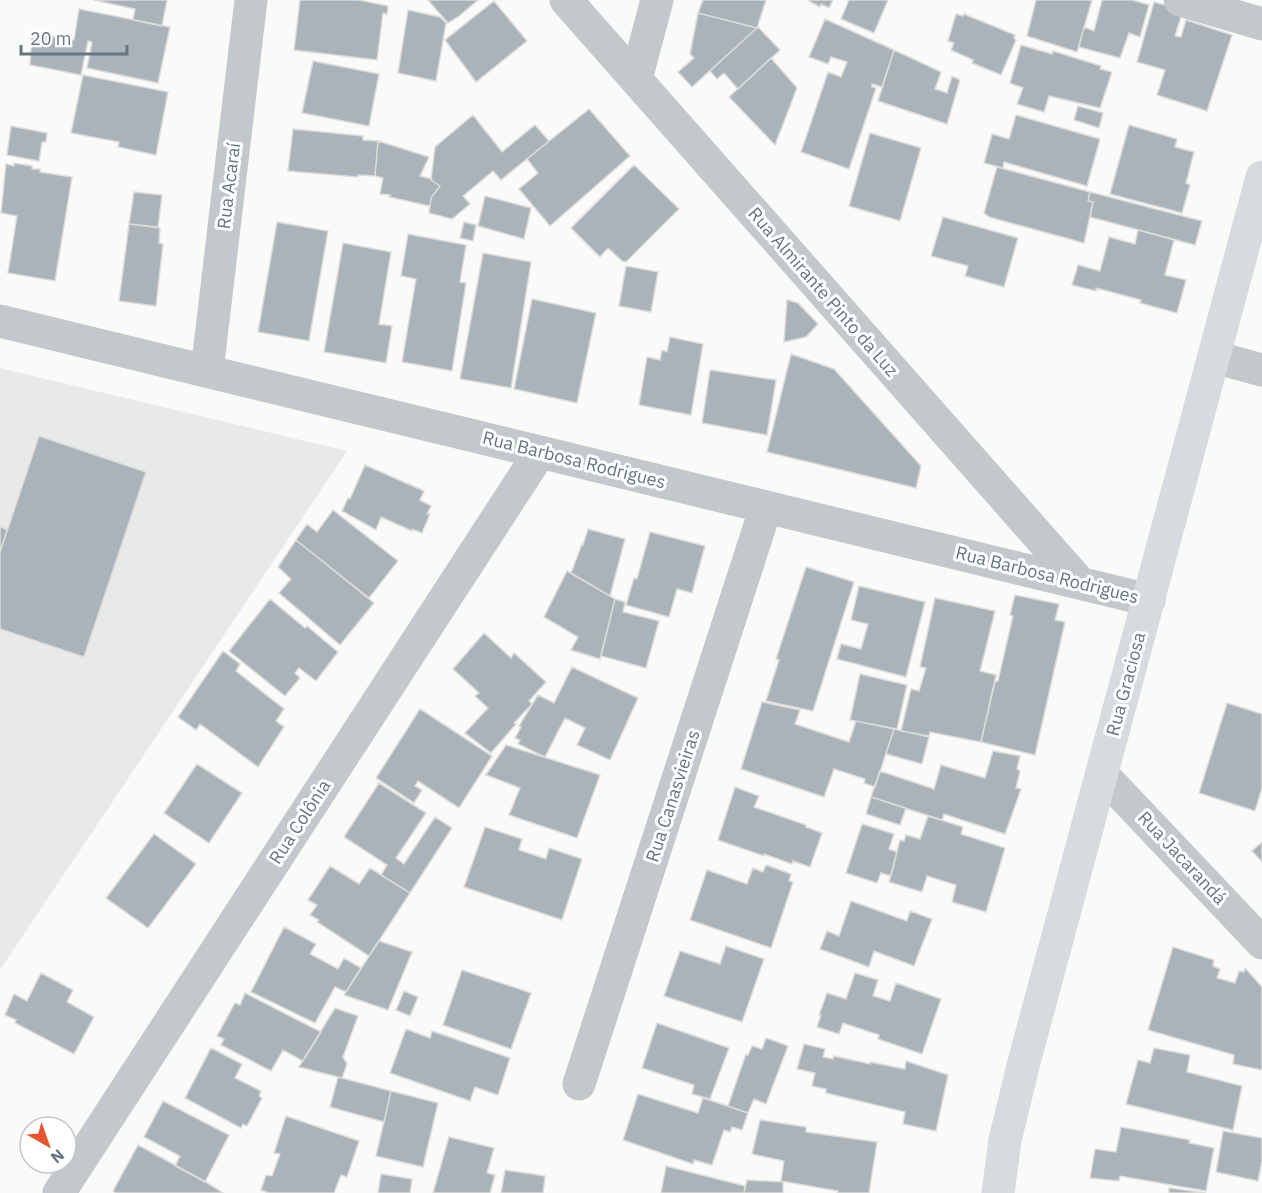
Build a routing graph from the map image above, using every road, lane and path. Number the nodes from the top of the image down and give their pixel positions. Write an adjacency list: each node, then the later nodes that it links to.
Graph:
1 (251, 0): 11 (street, Rua Acaraí)
2 (566, 0): 6 (street, Rua Almirante Pinto da Luz)
3 (657, 0): 6 (street)
4 (1180, 0): 5 (street)
5 (1262, 24)
6 (636, 79): 14 (street, Rua Almirante Pinto da Luz)
7 (1262, 177): 9 (main road, Rua Graciosa)
8 (0, 321): 11 (street, Rua Barbosa Rodrigues)
9 (1214, 357): 10 (street); 15 (main road, Rua Graciosa)
10 (1262, 370)
11 (207, 371): 12 (street, Rua Barbosa Rodrigues)
12 (540, 452): 13 (street, Rua Barbosa Rodrigues); 19 (street, Rua Colônia)
13 (766, 507): 14 (street, Rua Barbosa Rodrigues); 18 (street, Rua Canasvieiras)
14 (1080, 583): 15 (street, Rua Barbosa Rodrigues)
15 (1149, 600): 16 (main road, Rua Graciosa)
16 (1102, 774): 17 (street, Rua Jacarandá); 20 (main road, Rua Graciosa)
17 (1262, 943)
18 (579, 1084)
19 (59, 1193)
20 (998, 1193)

